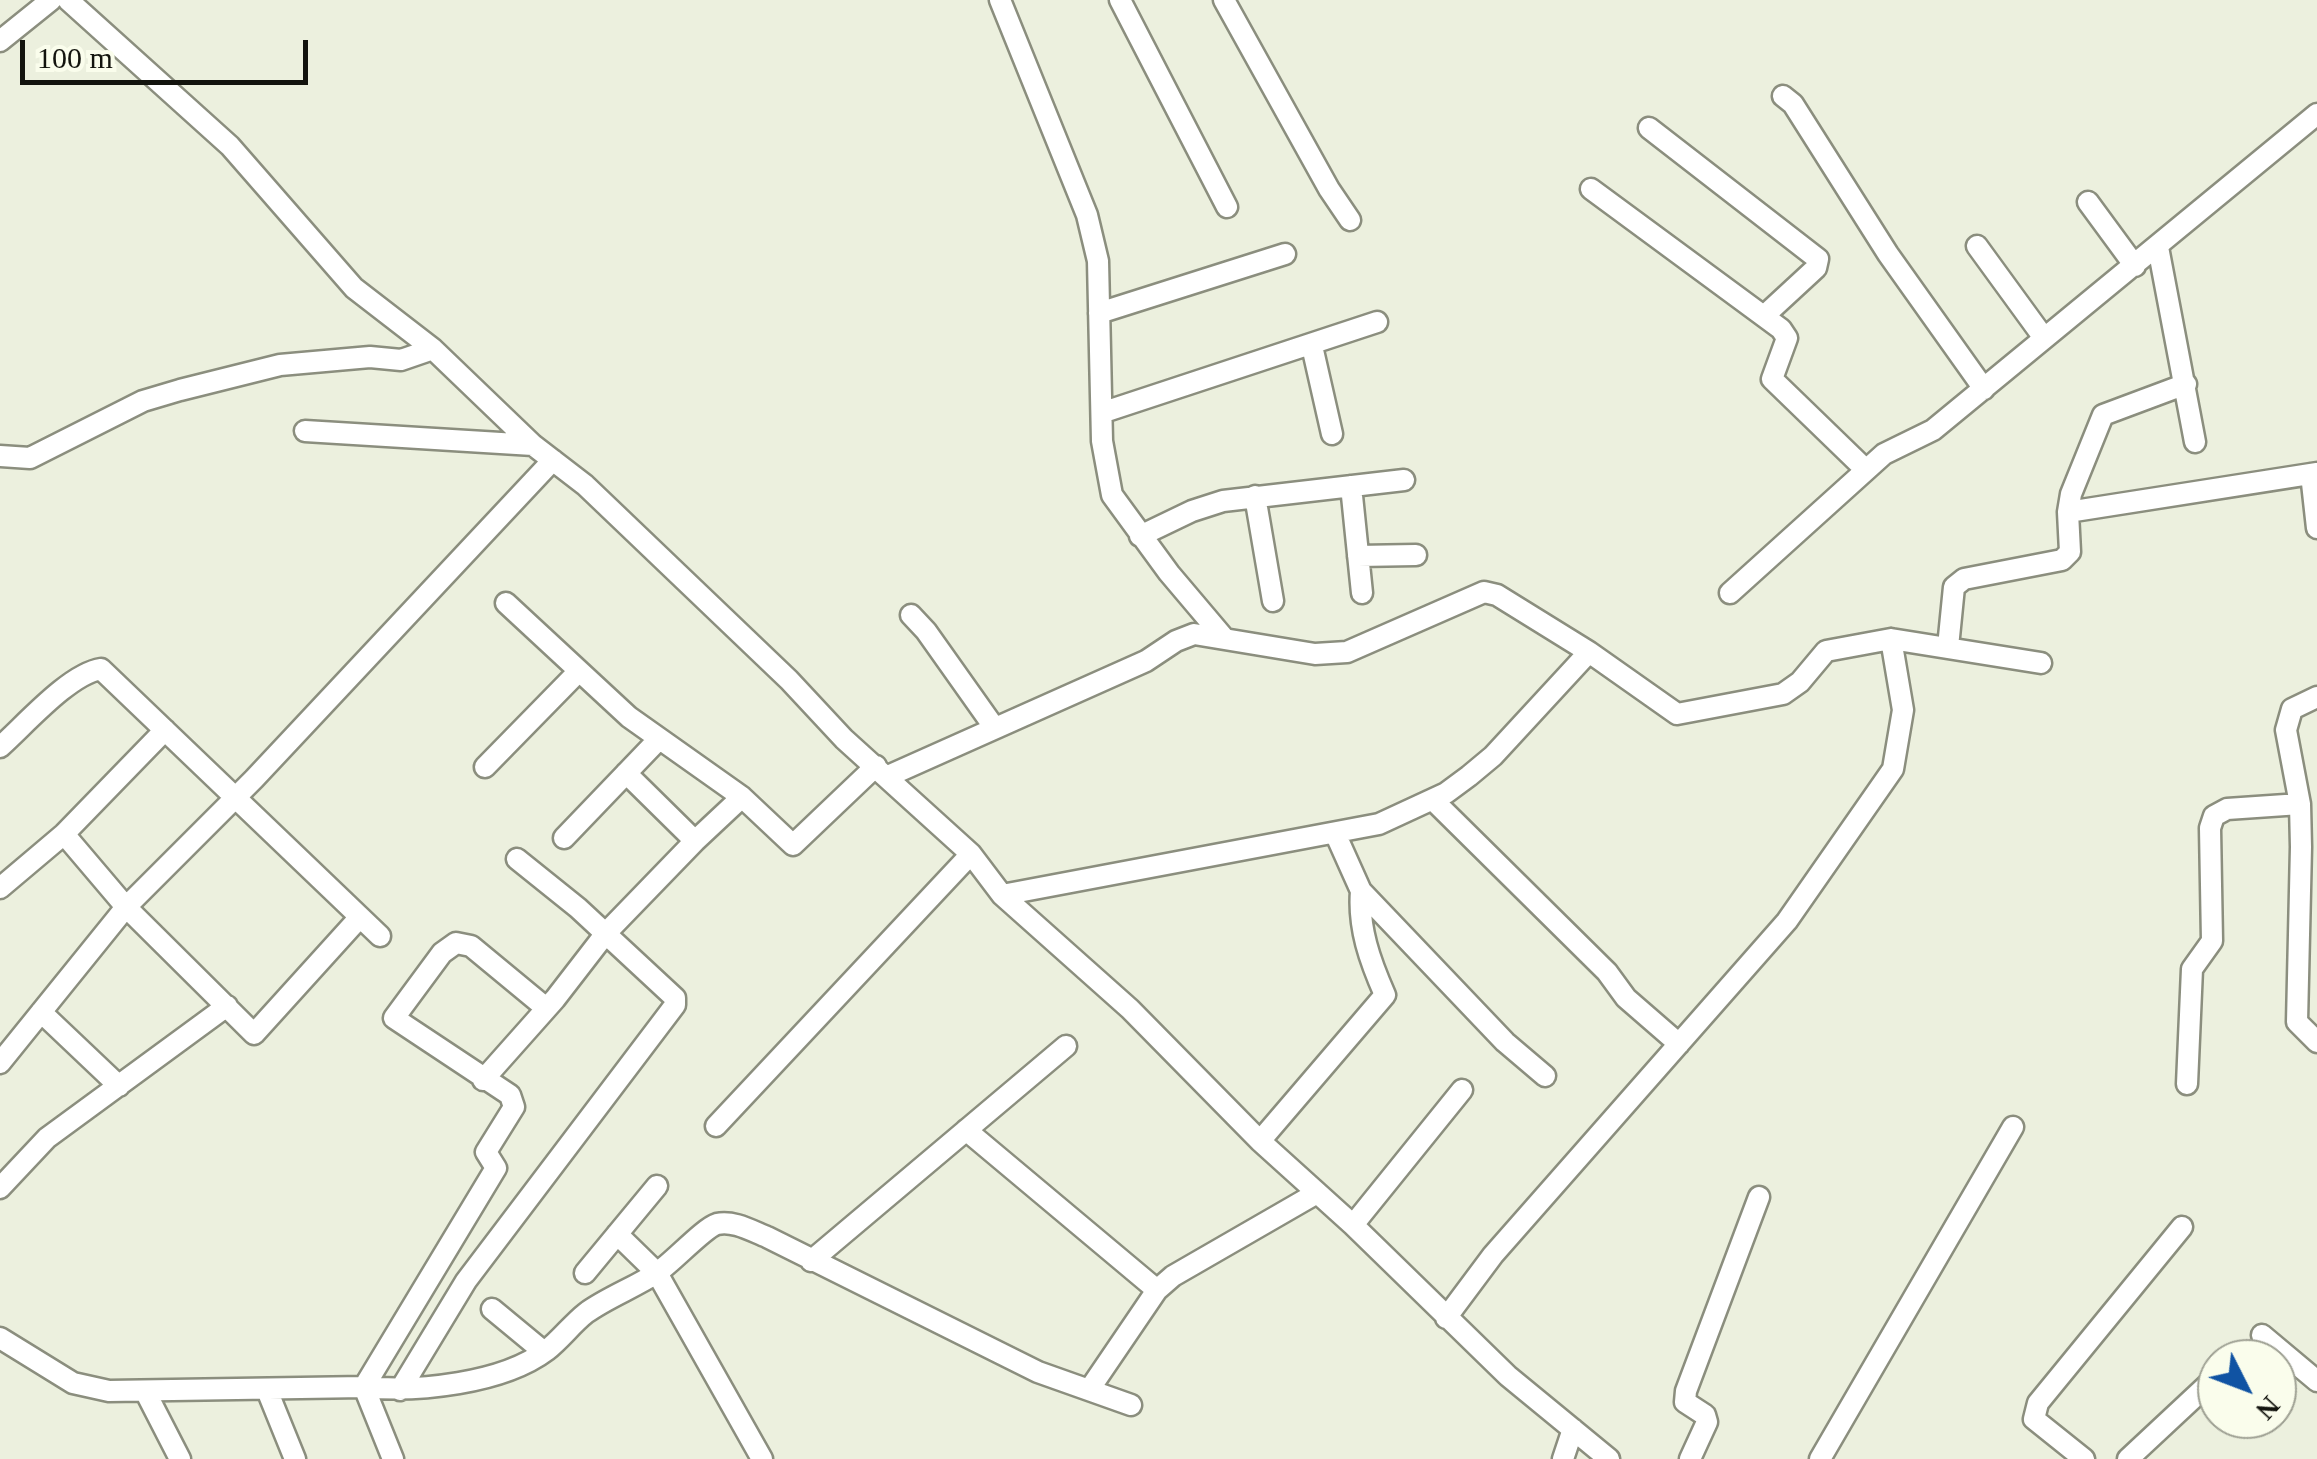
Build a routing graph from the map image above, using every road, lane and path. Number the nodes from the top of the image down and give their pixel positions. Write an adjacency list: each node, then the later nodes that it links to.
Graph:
1 (51, 0): 6 (street)
2 (68, 0): 23 (street)
3 (1000, 0): 18 (street)
4 (1120, 0): 12 (street)
5 (1224, 0): 13 (street)
6 (0, 41)
7 (1784, 96): 25 (street)
8 (2317, 114): 15 (street)
9 (1650, 128): 19 (street)
10 (1592, 189): 19 (street)
11 (2088, 202): 17 (street)
12 (1227, 208)
13 (1350, 220)
14 (1977, 246): 21 (street)
15 (2158, 247): 17 (street); 24 (street)
16 (1285, 254): 18 (street)
17 (2135, 266): 21 (street)
18 (1099, 313): 26 (street)
19 (1764, 316): 33 (street)
20 (1377, 322): 22 (street)
21 (2044, 338): 25 (street)
22 (1312, 346): 26 (street); 28 (street)
23 (433, 349): 30 (street); 31 (street)
24 (2186, 384): 29 (street); 38 (street)
25 (1984, 389): 33 (street)
26 (1104, 412): 40 (street)
27 (306, 431): 30 (street)
28 (1332, 434)
29 (2196, 442)
30 (532, 445): 32 (street)
31 (0, 456)
32 (552, 460): 60 (street); 63 (street)
33 (1866, 470): 44 (street)
34 (2314, 474): 38 (street); 39 (street)
35 (1404, 480): 36 (street)
36 (1351, 486): 37 (street); 42 (street)
37 (1255, 496): 40 (street); 45 (street)
38 (2068, 512): 50 (street)
39 (2317, 528)
40 (1140, 536): 48 (street)
41 (1416, 555): 42 (street)
42 (1358, 556): 43 (street)
43 (1362, 593)
44 (1730, 593)
45 (1273, 602)
46 (506, 603): 53 (street)
47 (911, 615): 55 (street)
48 (1224, 638): 51 (street); 55 (street)
49 (1890, 639): 50 (street); 51 (street); 83 (street)
50 (1948, 647): 52 (street)
51 (1589, 652): 64 (street)
52 (2042, 663)
53 (579, 671): 57 (street); 59 (street)
54 (2317, 697): 65 (street)
55 (994, 728): 60 (street)
56 (164, 730): 58 (street); 63 (street); 67 (street)
57 (658, 740): 61 (street); 62 (street)
58 (0, 748)
59 (485, 766)
60 (881, 772): 62 (street); 70 (street)
61 (626, 773): 68 (street); 69 (street)
62 (742, 798): 69 (street)
63 (235, 799): 75 (street); 76 (street)
64 (1433, 800): 66 (street); 83 (street)
65 (2300, 804): 82 (street); 88 (street)
66 (1336, 833): 73 (street); 74 (street)
67 (64, 834): 72 (street); 75 (street)
68 (564, 838)
69 (695, 840): 77 (street)
70 (970, 854): 74 (street); 91 (street)
71 (517, 859): 77 (street)
72 (0, 888)
73 (1361, 891): 86 (street); 94 (street)
74 (1002, 895): 94 (street)
75 (126, 907): 79 (street); 81 (street)
76 (360, 917): 78 (street); 79 (street)
77 (606, 933): 80 (street); 115 (street)
78 (380, 936)
79 (227, 1006): 89 (street)
80 (546, 1008): 87 (street); 87 (street)
81 (42, 1012): 85 (street); 89 (street)
82 (2317, 1042)
83 (1679, 1044): 107 (street)
84 (1066, 1046): 93 (street)
85 (0, 1063)
86 (1545, 1076)
87 (483, 1080): 112 (street)
88 (2186, 1084)
89 (119, 1086): 96 (street)
90 (1462, 1090): 99 (street)
91 (716, 1126)
92 (2012, 1127): 127 (street)
93 (966, 1130): 102 (street); 105 (street)
94 (1260, 1141): 97 (street)
95 (657, 1186): 101 (street)
96 (0, 1188)
97 (1317, 1193): 99 (street); 105 (street)
98 (1758, 1197): 126 (street)
99 (1353, 1225): 107 (street)
100 (2182, 1227): 128 (street)
101 (617, 1234): 103 (street); 104 (street)
102 (812, 1261): 104 (street); 116 (street)
103 (585, 1273)
104 (657, 1273): 110 (street); 123 (street)
105 (1157, 1290): 116 (street)
106 (492, 1309): 110 (street)
107 (1446, 1318): 119 (street)
108 (2262, 1335): 111 (street)
109 (0, 1338): 113 (street)
110 (544, 1352): 115 (street)
111 (2317, 1381)
112 (364, 1388): 114 (street); 115 (street); 122 (street)
113 (145, 1390): 114 (street); 120 (street)
114 (268, 1390): 121 (street)
115 (400, 1390)
116 (1089, 1390): 118 (street)
117 (2197, 1395): 129 (street)
118 (1131, 1405)
119 (1574, 1429): 124 (street); 125 (street)
120 (180, 1459)
121 (295, 1459)
122 (393, 1459)
123 (762, 1459)
124 (1562, 1459)
125 (1608, 1459)
126 (1690, 1459)
127 (1820, 1459)
128 (2084, 1459)
129 (2128, 1459)

